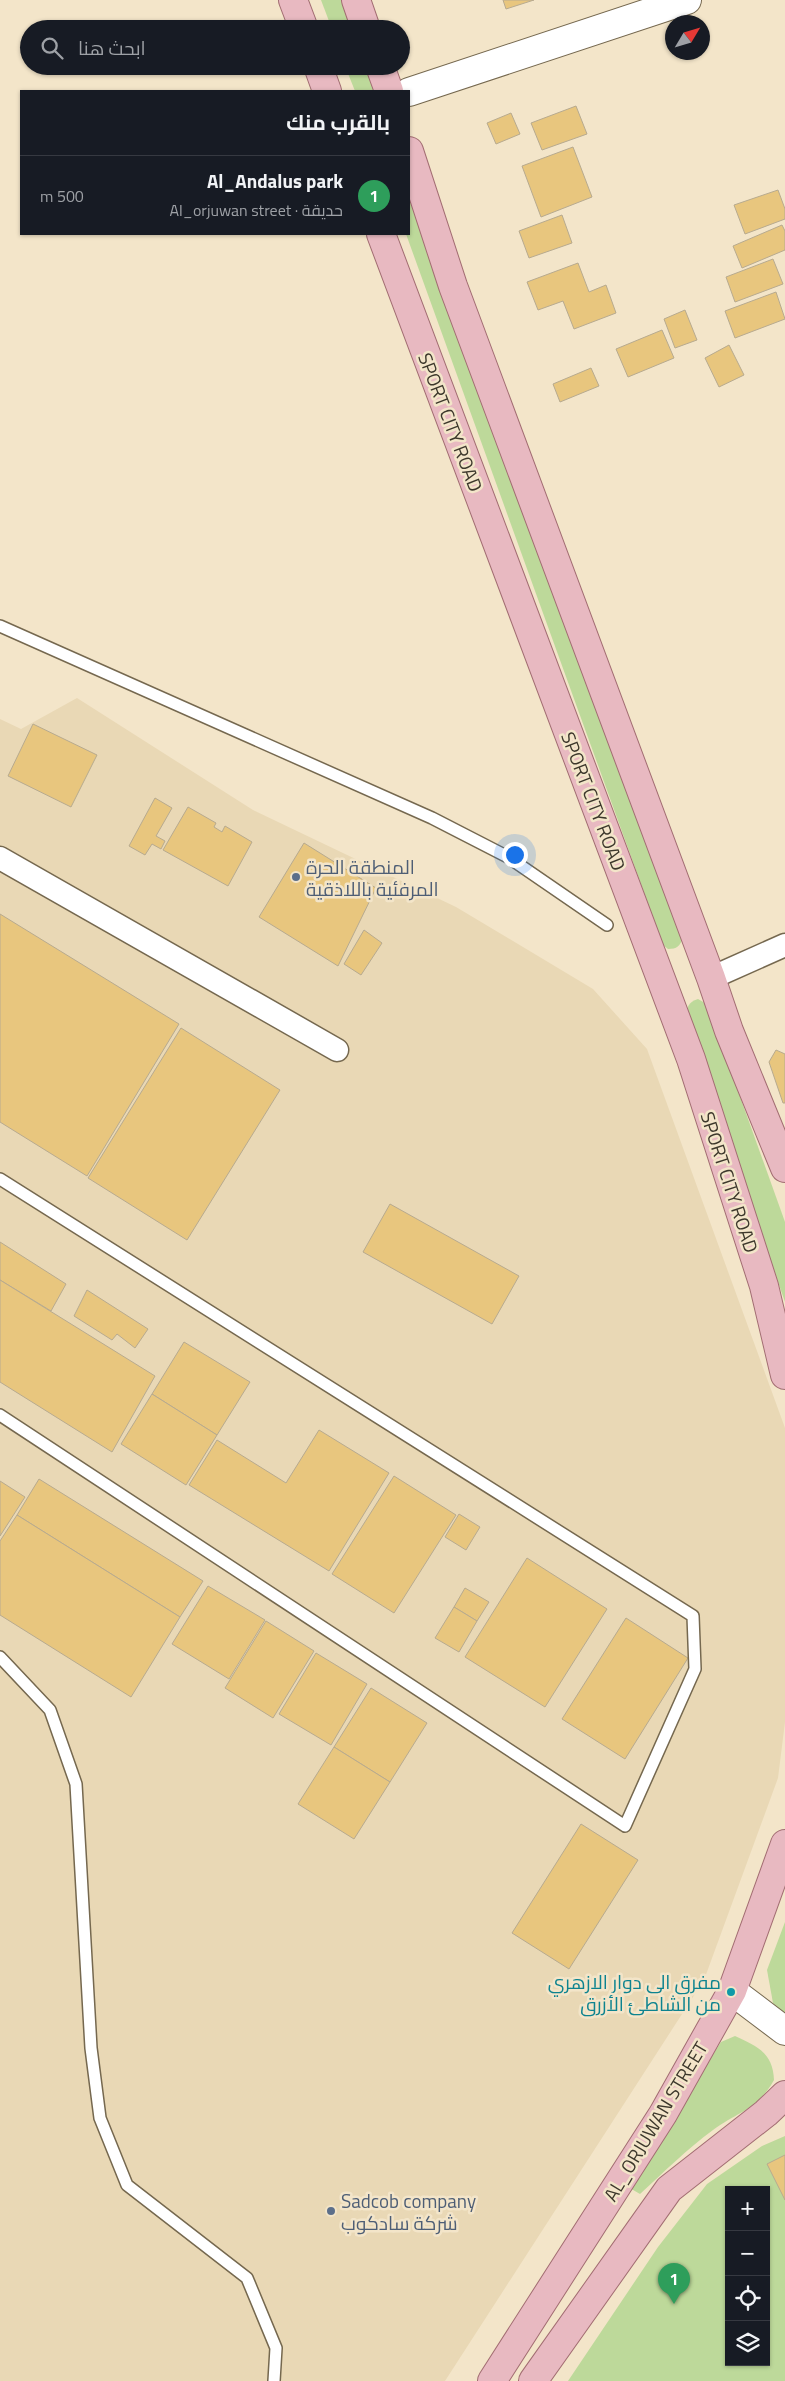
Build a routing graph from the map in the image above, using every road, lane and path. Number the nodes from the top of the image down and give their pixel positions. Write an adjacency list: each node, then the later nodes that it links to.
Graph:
1 (293, 0): 4 (main road)
2 (356, 0): 5 (main road)
3 (687, 0): 10 (street)
4 (301, 20)
5 (363, 20)
6 (321, 75): 8 (main road)
7 (383, 75): 9 (main road)
8 (327, 90)
9 (389, 90)
10 (410, 92)
11 (410, 154): 17 (main road)
12 (381, 235): 21 (main road, SPORT CITY ROAD)
13 (0, 626): 15 (lane)
14 (0, 858): 18 (street)
15 (607, 925)
16 (785, 945): 17 (street)
17 (711, 978): 19 (main road)
18 (337, 1050)
19 (785, 1168)
20 (0, 1179): 22 (lane)
21 (785, 1375)
22 (0, 1414)
23 (0, 1657): 28 (lane)
24 (785, 1844): 25 (main road, AL_ORJUWAN STREET)
25 (732, 1991): 26 (street); 29 (main road, AL_ORJUWAN STREET)
26 (785, 2031)
27 (785, 2095): 30 (main road)
28 (274, 2381)
29 (492, 2381)
30 (532, 2381)

